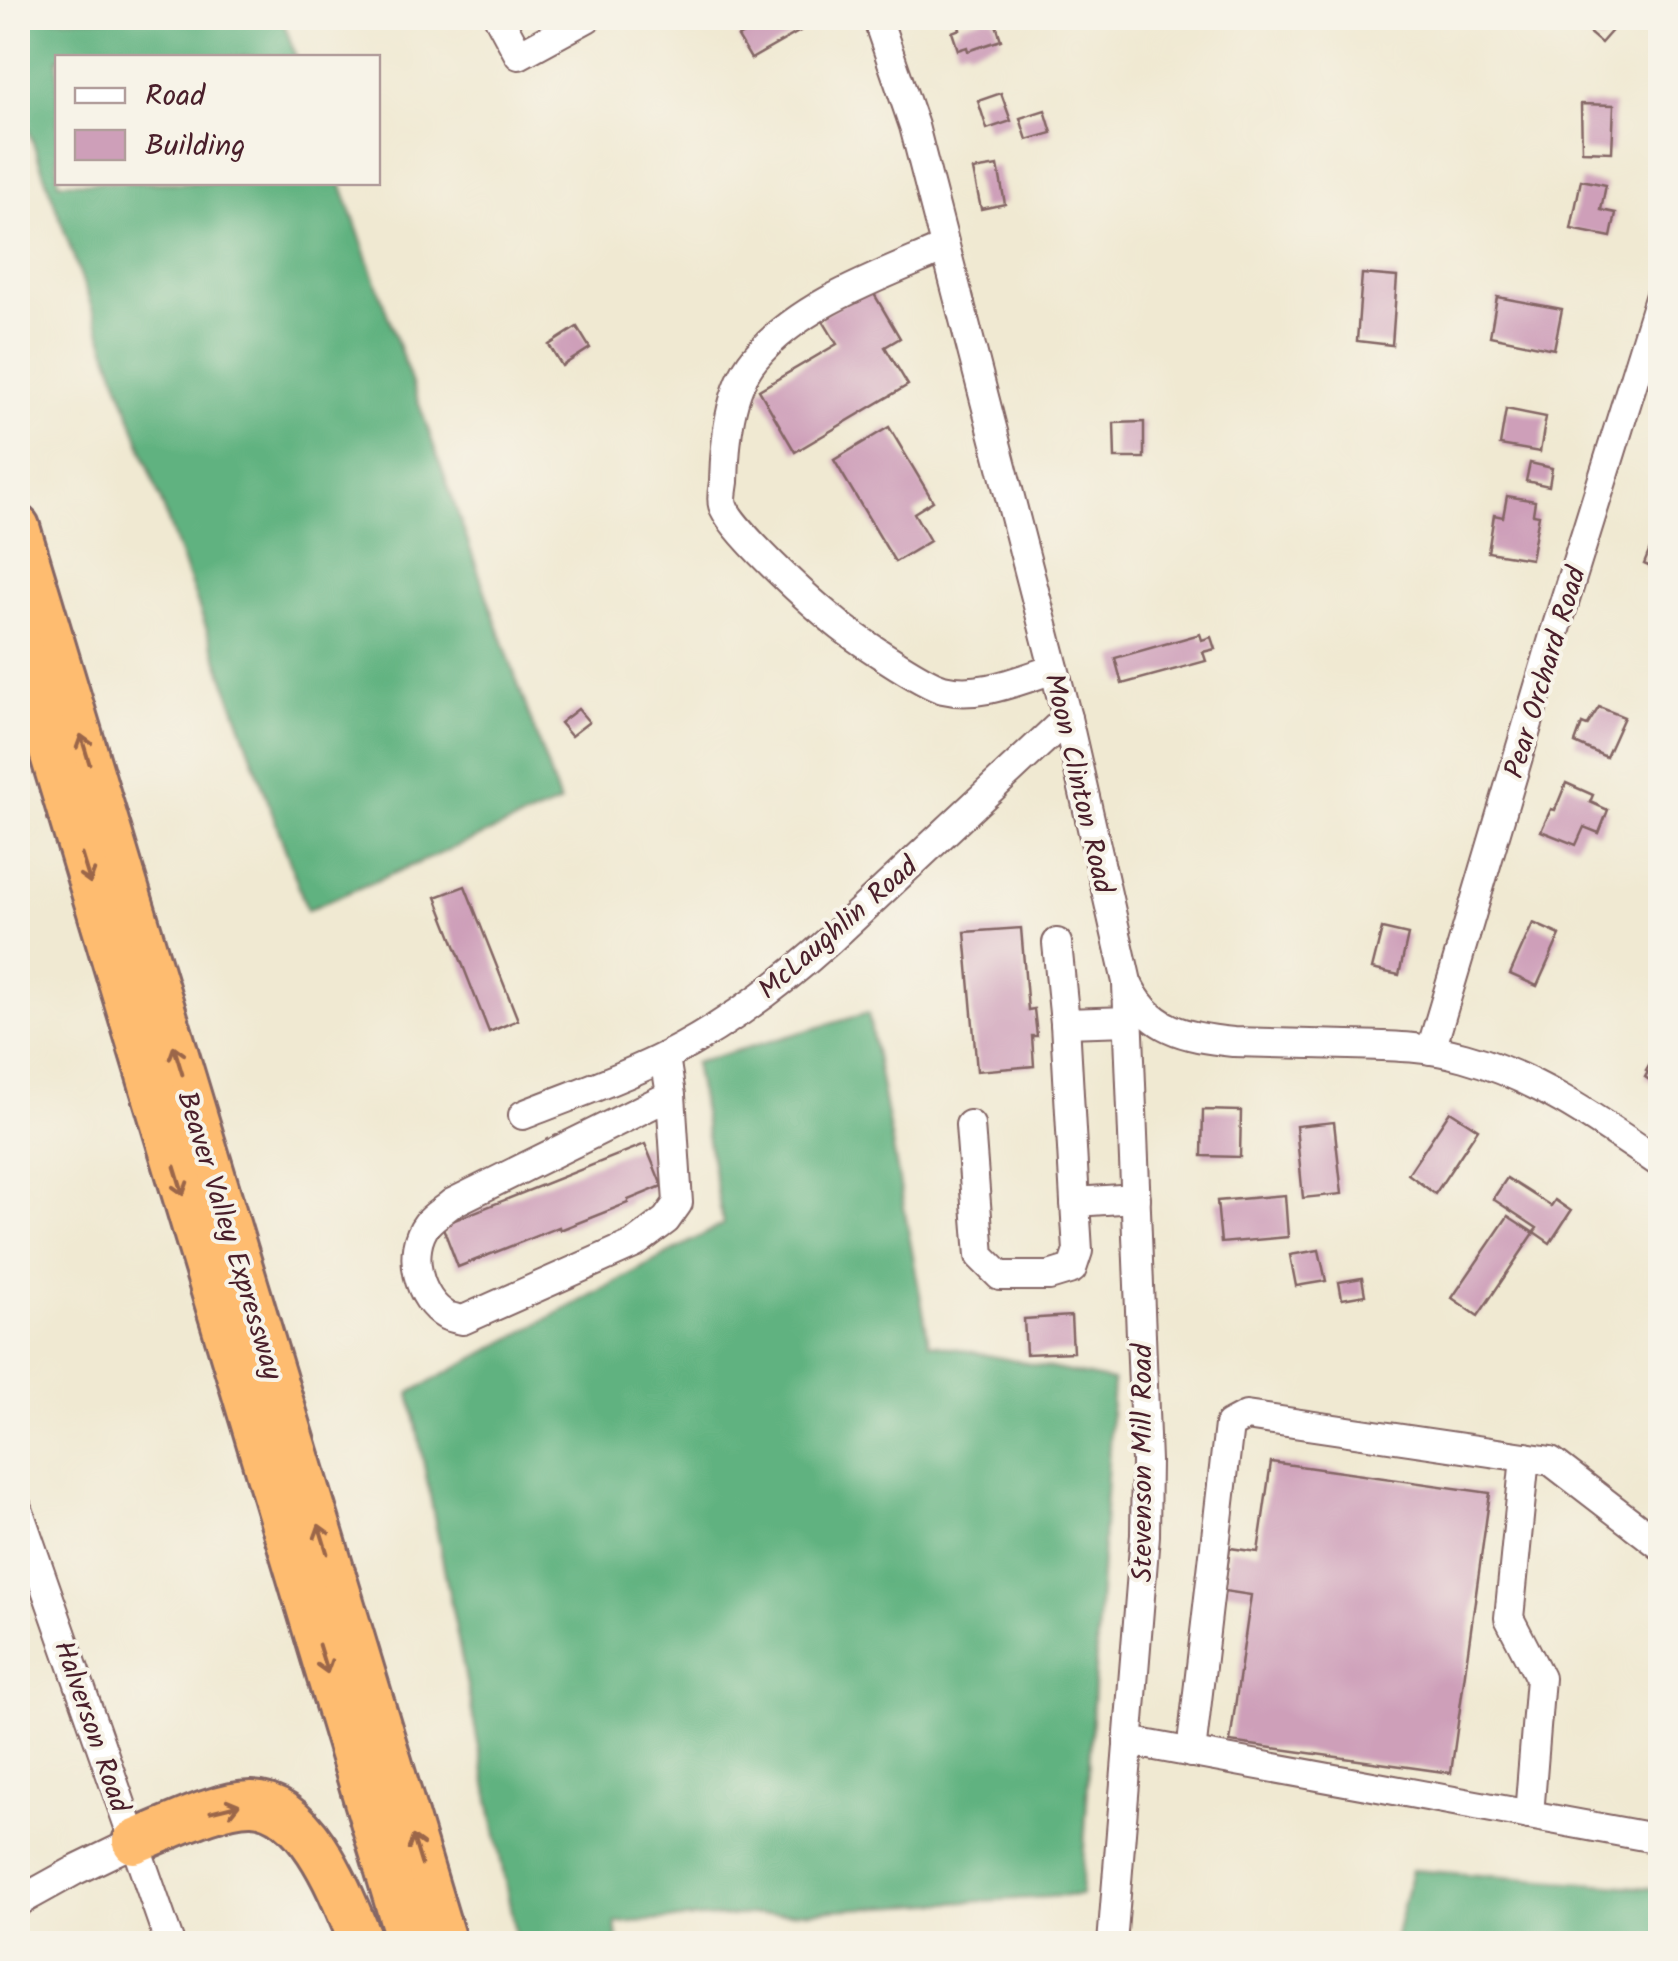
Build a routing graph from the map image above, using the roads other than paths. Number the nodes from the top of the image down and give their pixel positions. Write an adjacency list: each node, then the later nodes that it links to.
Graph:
1 (499, 18): 2 (street)
2 (586, 18)
3 (877, 18): 4 (street, Moon Clinton Road)
4 (945, 248): 8 (street, Moon Clinton Road); 8 (street)
5 (1660, 295): 14 (street, Pear Orchard Road)
6 (18, 527): 34 (highway, Beaver Valley Expressway, one-way to 6)
7 (18, 642): 33 (highway, Beaver Valley Expressway, one-way to 33)
8 (1054, 669): 9 (street, Moon Clinton Road)
9 (1066, 718): 11 (street, Moon Clinton Road); 15 (street, McLaughlin Road)
10 (1056, 943): 13 (street)
11 (1126, 982): 12 (street, Stevenson Mill Road); 14 (street, Moon Clinton Road)
12 (1128, 1022): 13 (street); 20 (street, Stevenson Mill Road)
13 (1065, 1023): 21 (street)
14 (1431, 1050): 19 (street, Moon Clinton Road)
15 (665, 1057): 16 (street); 17 (street, McLaughlin Road)
16 (671, 1095): 16 (street)
17 (523, 1115)
18 (970, 1125): 21 (street)
19 (1660, 1163)
20 (1136, 1198): 21 (street); 25 (street, Stevenson Mill Road)
21 (1076, 1202)
22 (1525, 1457): 24 (street); 26 (street); 27 (street)
23 (18, 1509): 29 (street, Halverson Road)
24 (1660, 1545)
25 (1128, 1741): 26 (street); 35 (street, Stevenson Mill Road)
26 (1191, 1752): 27 (street)
27 (1529, 1815): 28 (street)
28 (1660, 1839)
29 (134, 1842): 30 (street); 31 (street, Halverson Road); 32 (highway, one-way to 32)
30 (19, 1899)
31 (170, 1944)
32 (362, 1944)
33 (409, 1944)
34 (445, 1944)
35 (1112, 1944)

